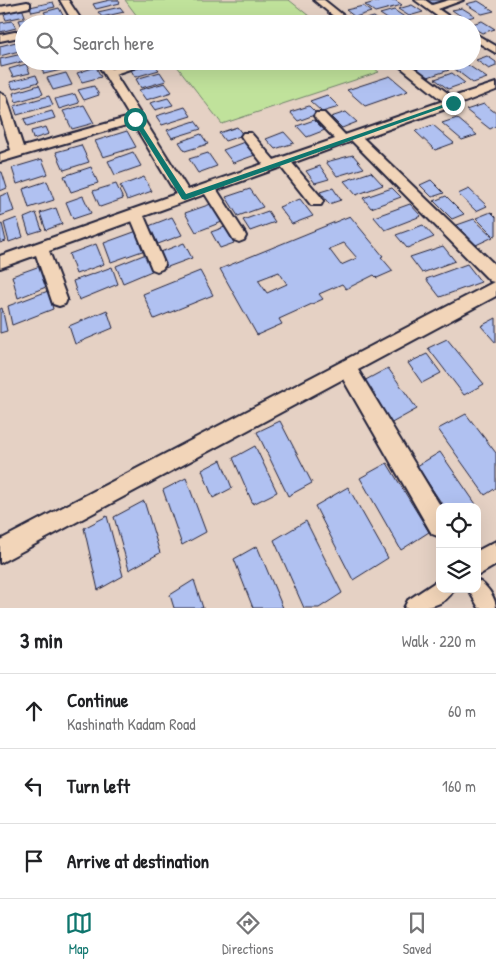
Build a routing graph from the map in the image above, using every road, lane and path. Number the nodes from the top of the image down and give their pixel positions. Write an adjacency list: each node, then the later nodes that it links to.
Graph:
1 (64, 0): 8 (street)
2 (318, 0): 9 (street)
3 (419, 0): 6 (street)
4 (459, 0): 6 (street)
5 (27, 5): 7 (street)
6 (430, 8): 10 (street)
7 (0, 10)
8 (71, 15)
9 (337, 15)
10 (441, 15)
11 (15, 36): 12 (street)
12 (0, 38)
13 (481, 41): 14 (street)
14 (496, 50)
15 (106, 70): 18 (street)
16 (118, 70): 18 (street)
17 (410, 70): 21 (street)
18 (108, 73): 23 (street)
19 (496, 86): 21 (street)
20 (0, 96): 26 (street)
21 (453, 103): 25 (street)
22 (320, 116): 25 (street)
23 (135, 119): 26 (street); 30 (street)
24 (247, 136): 28 (street)
25 (350, 139): 28 (street); 37 (street)
26 (18, 152): 27 (street)
27 (0, 158)
28 (278, 164): 29 (street); 31 (street)
29 (209, 189): 30 (street); 33 (street)
30 (185, 197): 32 (street)
31 (316, 201)
32 (136, 214): 34 (street); 36 (street)
33 (239, 236)
34 (41, 248): 35 (street); 39 (street)
35 (0, 262)
36 (157, 265)
37 (496, 276)
38 (496, 288): 40 (street)
39 (59, 299)
40 (346, 367): 41 (street); 42 (street)
41 (436, 519)
42 (0, 552)
43 (496, 552): 44 (street)
44 (481, 562)
45 (437, 593): 47 (street)
46 (480, 593): 48 (street)
47 (416, 608)
48 (489, 608)

